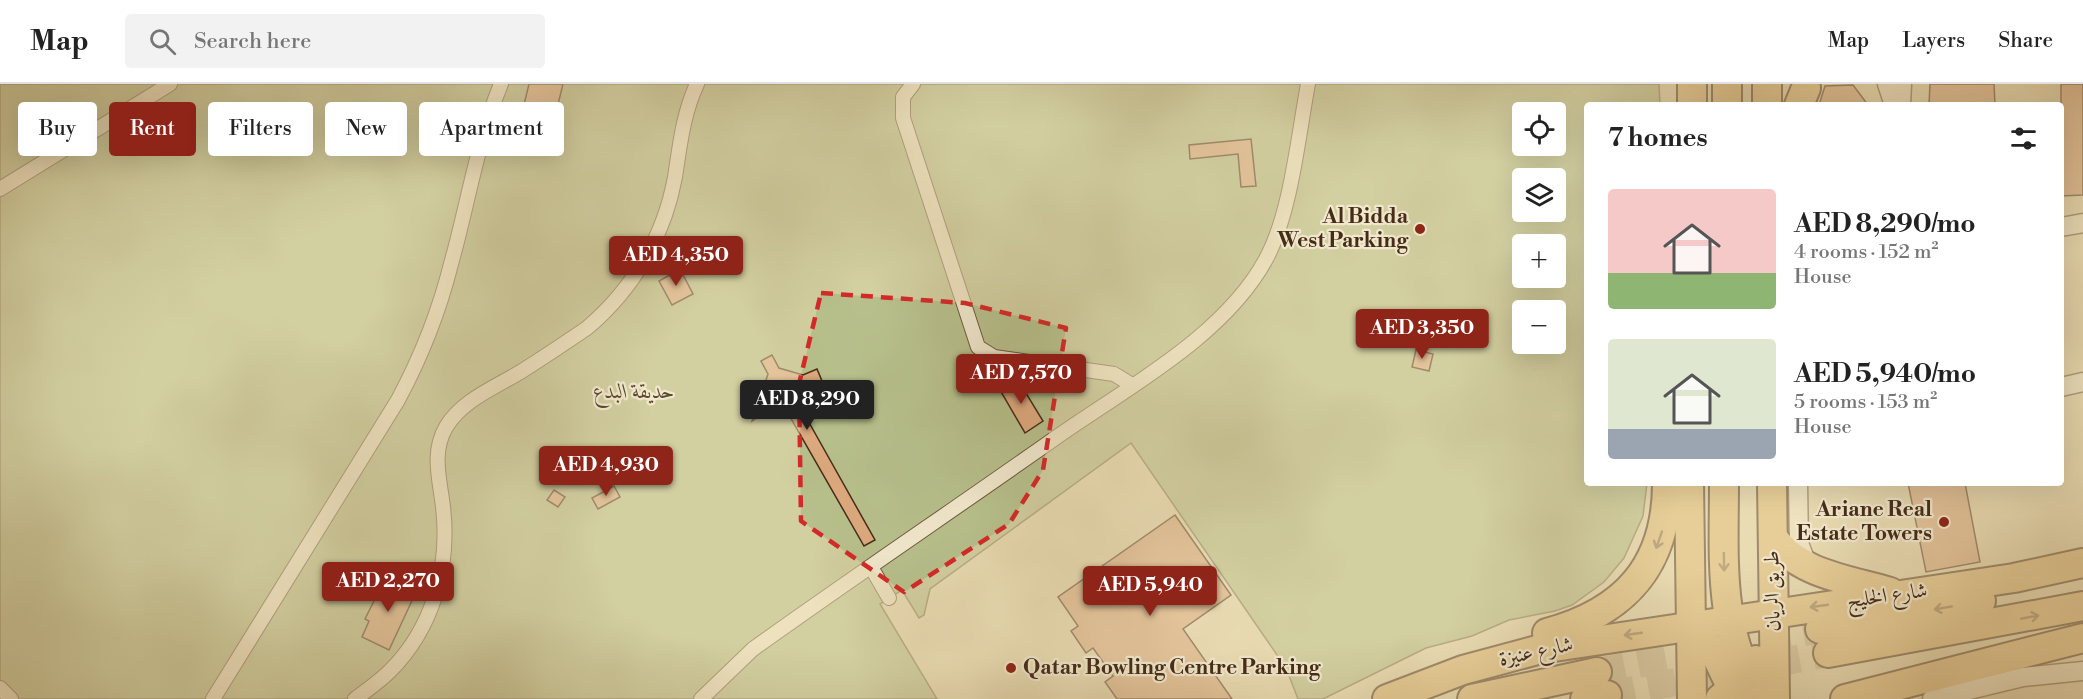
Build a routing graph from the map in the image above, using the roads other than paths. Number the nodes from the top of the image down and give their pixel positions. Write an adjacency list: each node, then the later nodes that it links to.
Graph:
1 (170, 84): 16 (street)
2 (501, 84): 45 (street)
3 (697, 84): 46 (street)
4 (913, 84): 20 (street)
5 (1308, 84): 20 (street)
6 (1692, 84): 11 (main road)
7 (1727, 84): 12 (main road)
8 (1767, 84): 13 (main road)
9 (1887, 84): 14 (street)
10 (1902, 84): 15 (street)
11 (1692, 102)
12 (1727, 102)
13 (1767, 102)
14 (1893, 102)
15 (1901, 102)
16 (0, 189)
17 (2083, 224): 18 (street)
18 (2064, 227)
19 (2083, 382): 21 (street)
20 (1132, 385): 29 (street)
21 (2064, 386)
22 (1667, 486): 39 (main road, one-way to 39)
23 (1689, 486): 37 (main road)
24 (1724, 486): 36 (main road, one-way to 36)
25 (1772, 486): 27 (main road, طريق الريان)
26 (1798, 486): 30 (street, طريق الريان)
27 (1773, 537): 30 (main road); 35 (main road, طريق الريان)
28 (2083, 563): 32 (main road, شارع الخليج)
29 (871, 567): 33 (street); 47 (street)
30 (1808, 567): 32 (main road)
31 (2083, 583): 34 (main road, شارع الخليج, one-way to 34)
32 (1897, 595): 35 (main road, شارع الخليج, one-way to 35)
33 (889, 598)
34 (2083, 606)
35 (1774, 614): 36 (main road, شارع الخليج); 43 (main road); 52 (main road, طريق الريان)
36 (1728, 620): 37 (main road, شارع الخليج); 43 (main road)
37 (1691, 626): 39 (main road, شارع عنيزة, one-way to 39); 43 (main road); 50 (main road)
38 (2083, 638): 53 (main road)
39 (1463, 670): 48 (main road, شارع عنيزة)
40 (2083, 671): 54 (street)
41 (0, 688): 44 (street)
42 (1596, 689): 49 (main road, شارع عنيزة)
43 (1734, 690): 51 (main road)
44 (11, 699)
45 (213, 699)
46 (355, 699)
47 (701, 699)
48 (1387, 699)
49 (1472, 699)
50 (1692, 699)
51 (1761, 699)
52 (1775, 699)
53 (1845, 699)
54 (1932, 699)

